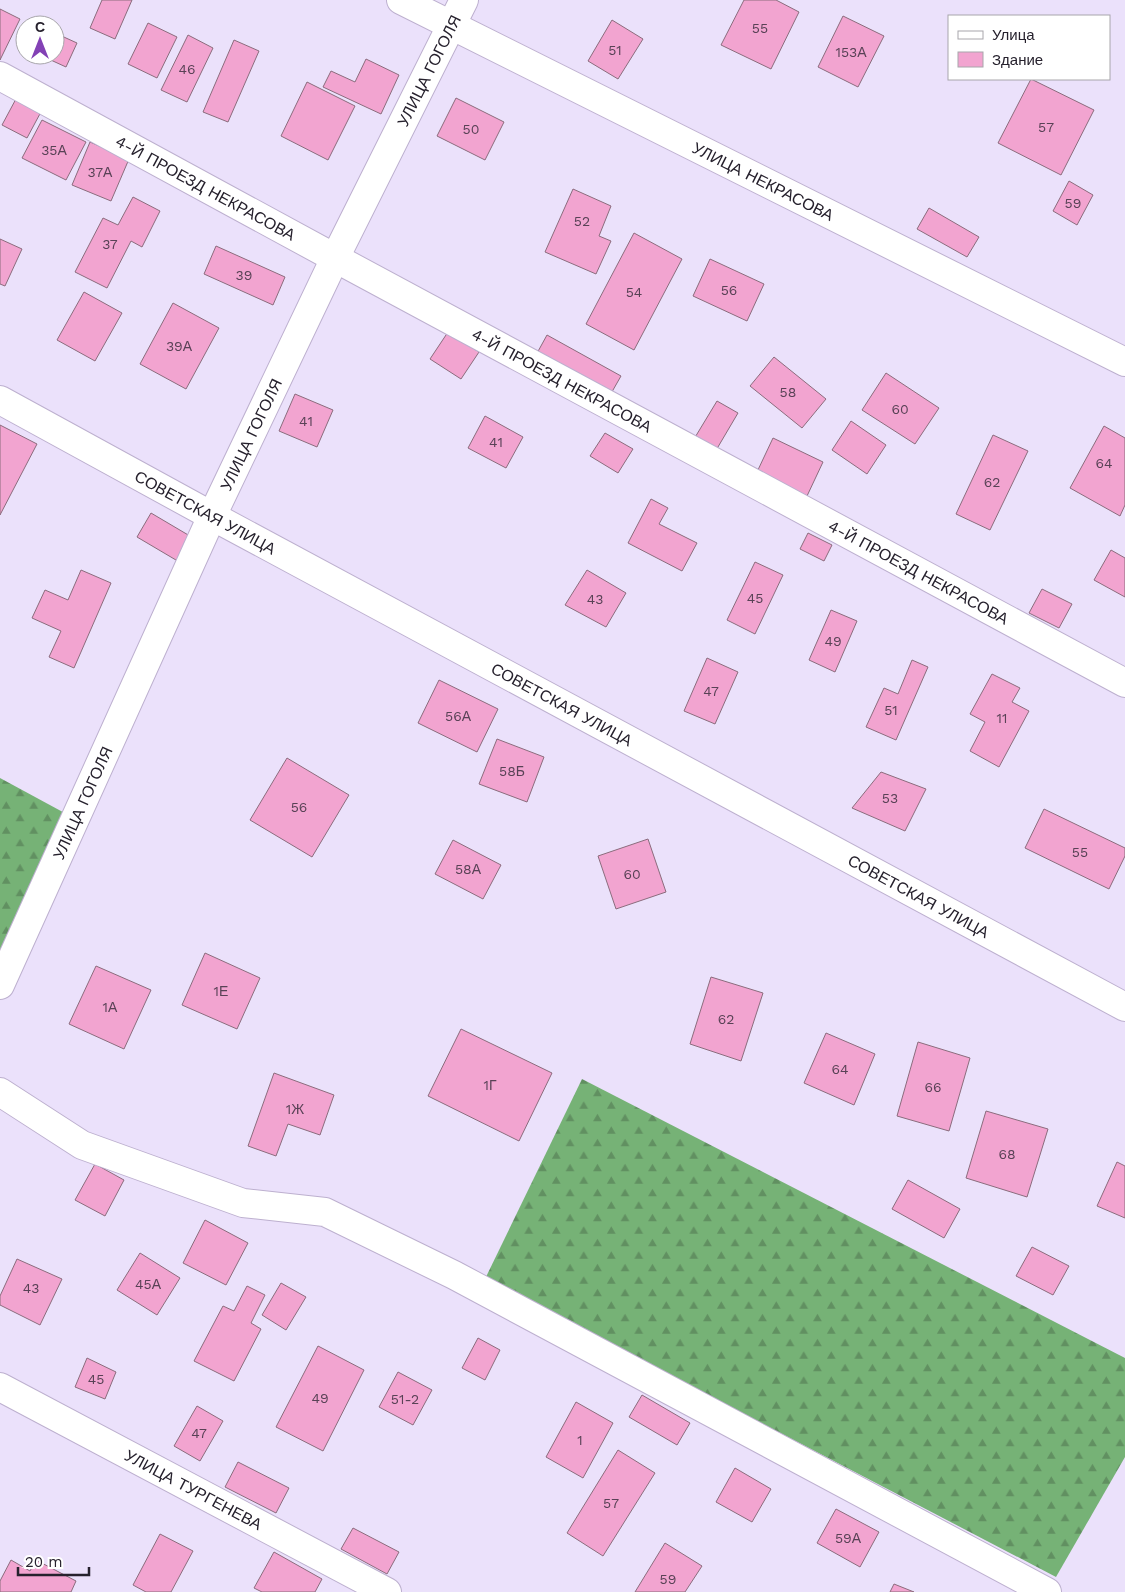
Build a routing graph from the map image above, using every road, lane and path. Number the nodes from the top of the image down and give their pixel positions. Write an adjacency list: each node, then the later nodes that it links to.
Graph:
1 (401, 0): 3 (street, УЛИЦА НЕКРАСОВА)
2 (464, 0): 3 (street, УЛИЦА ГОГОЛЯ)
3 (453, 25): 5 (street, УЛИЦА ГОГОЛЯ); 6 (street, УЛИЦА НЕКРАСОВА)
4 (0, 76): 5 (street, 4-Й ПРОЕЗД НЕКРАСОВА)
5 (335, 258): 8 (street, УЛИЦА ГОГОЛЯ); 9 (street, 4-Й ПРОЕЗД НЕКРАСОВА)
6 (1125, 362)
7 (0, 400): 8 (street, СОВЕТСКАЯ УЛИЦА)
8 (212, 516): 10 (street, УЛИЦА ГОГОЛЯ); 11 (street, СОВЕТСКАЯ УЛИЦА)
9 (1123, 678)
10 (0, 985)
11 (1125, 1007)
12 (0, 1092): 15 (street)
13 (0, 1387): 14 (street, УЛИЦА ТУРГЕНЕВА)
14 (387, 1592)
15 (1047, 1592)

